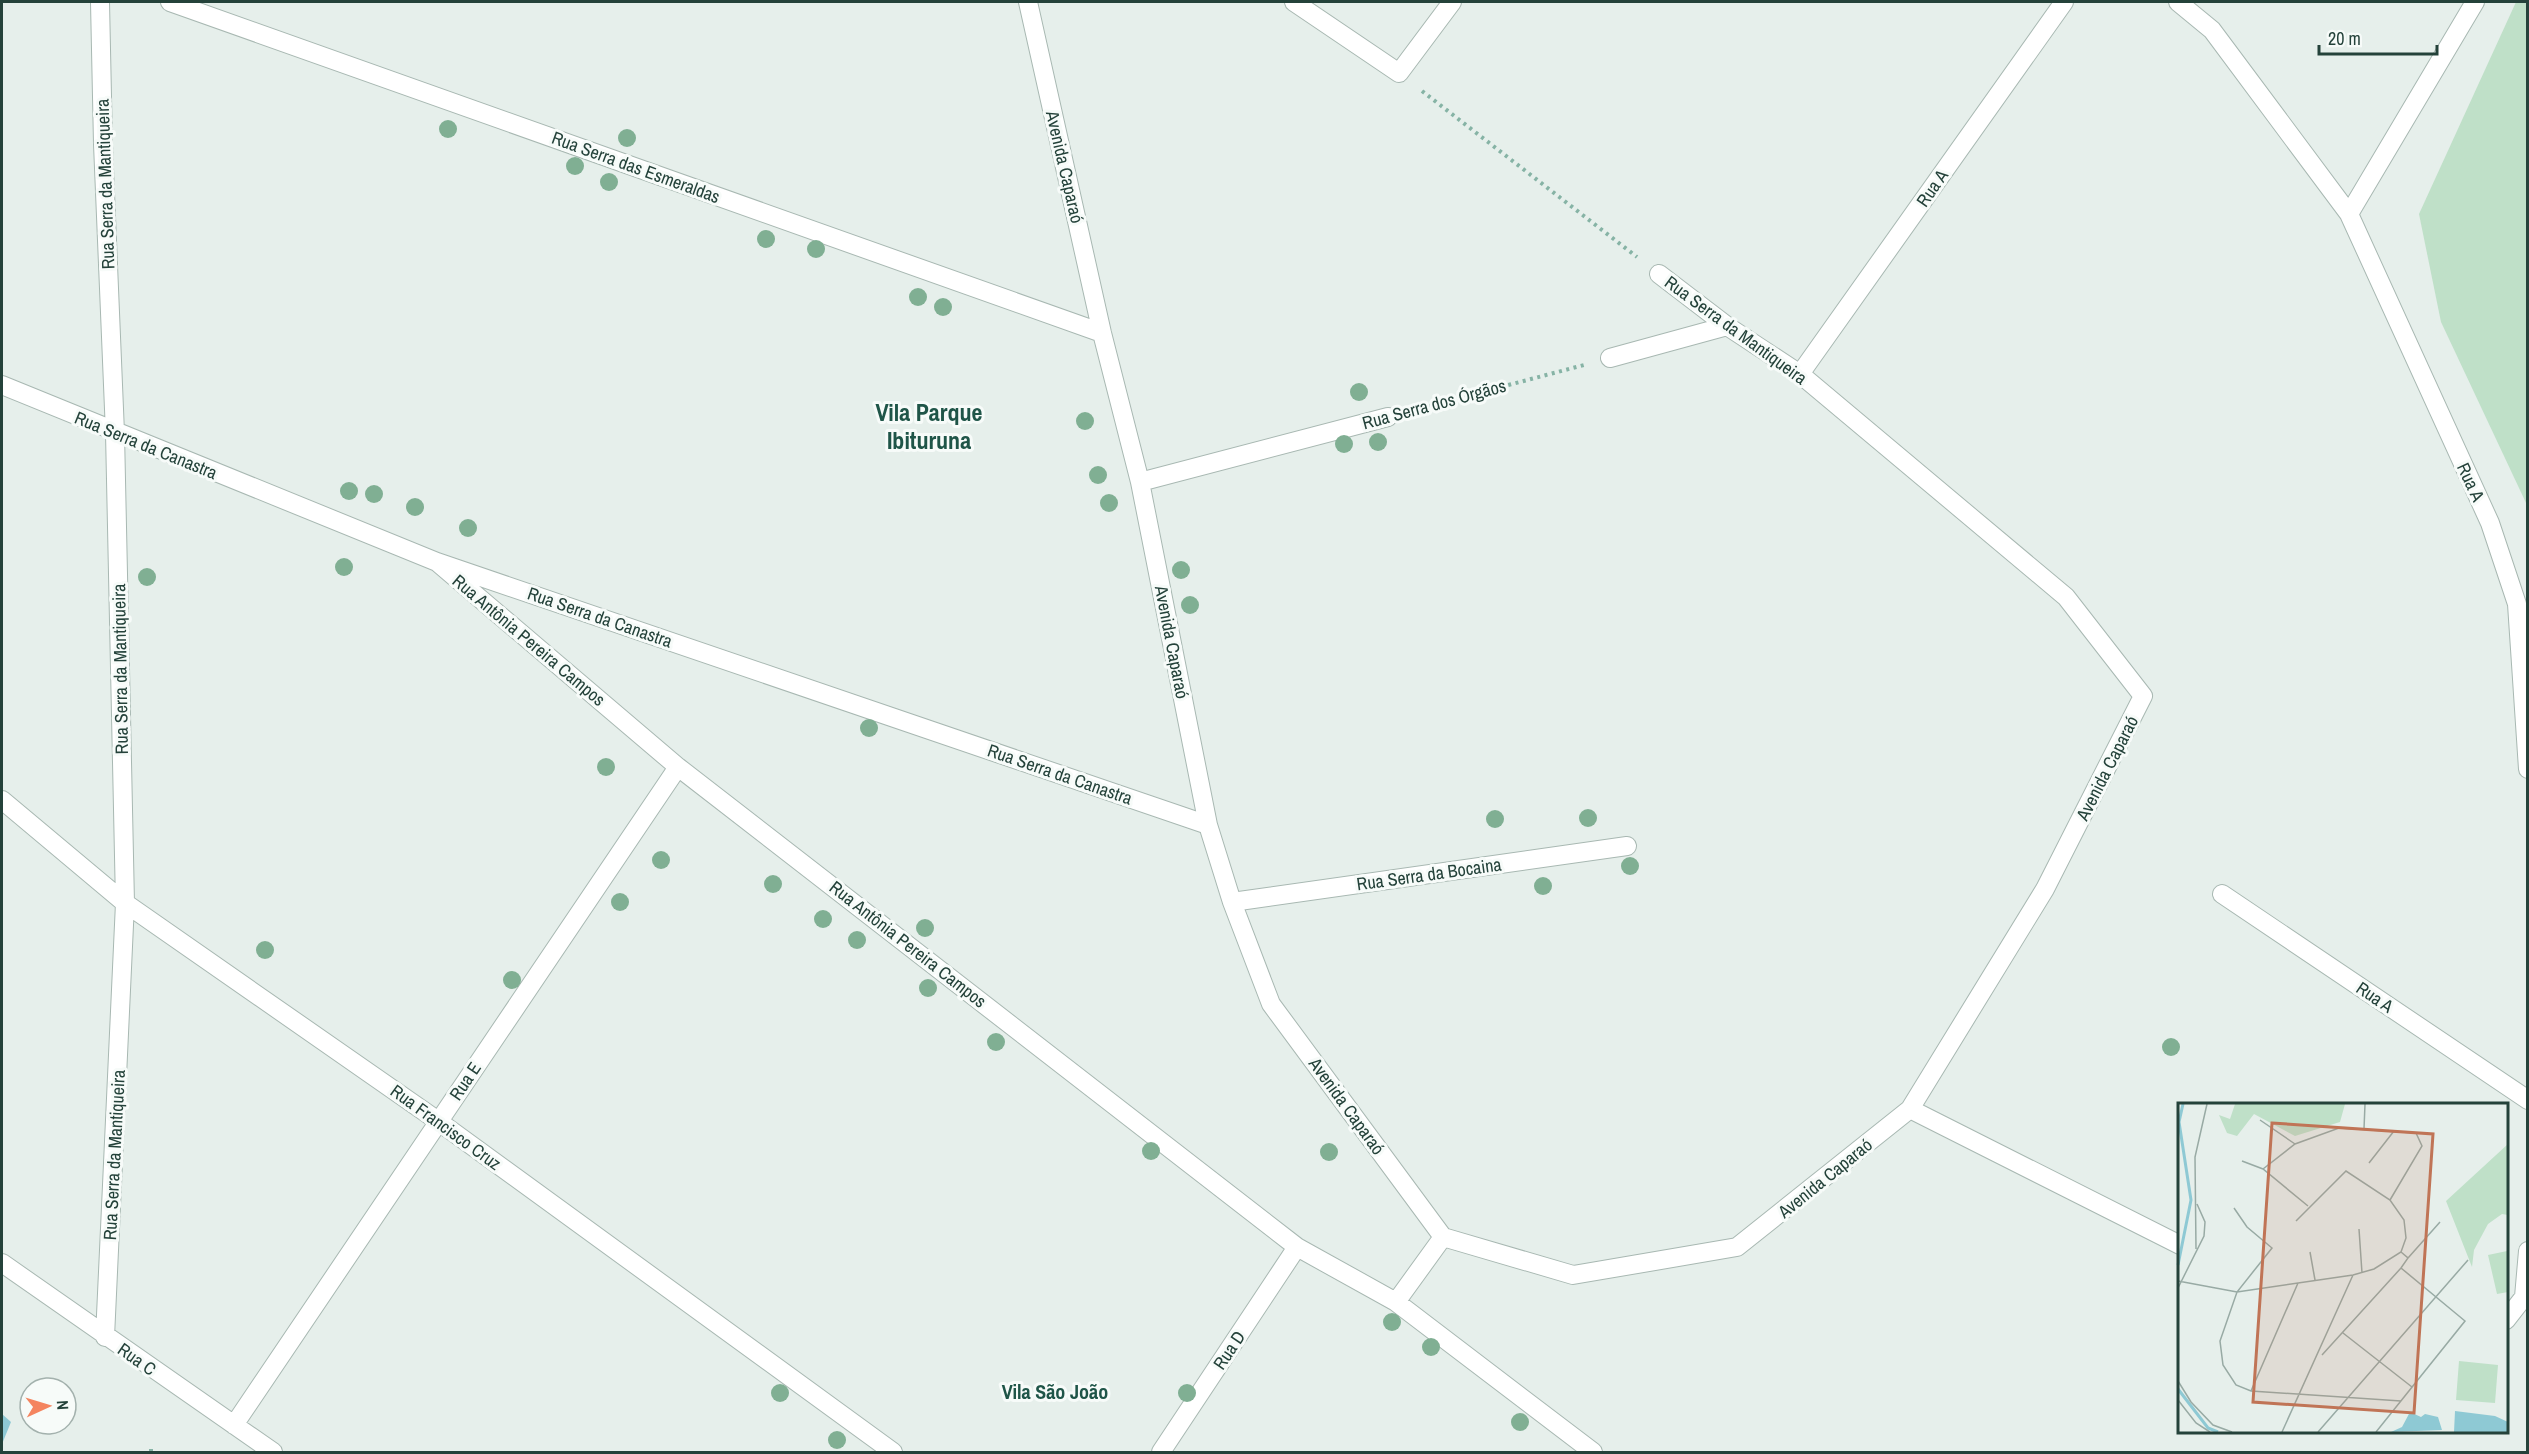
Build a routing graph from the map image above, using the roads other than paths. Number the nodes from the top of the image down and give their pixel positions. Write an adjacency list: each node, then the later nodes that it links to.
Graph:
1 (100, 2): 17 (street, Rua Serra da Mantiqueira)
2 (170, 2): 12 (street, Rua Serra das Esmeraldas)
3 (1028, 2): 12 (street, Avenida Caparaó)
4 (1294, 2): 5 (street)
5 (1452, 2)
6 (2064, 2): 14 (street, Rua A)
7 (2178, 2): 9 (street, Rua A)
8 (2475, 2): 9 (street)
9 (2349, 214): 22 (street, Rua A)
10 (1659, 274): 11 (street, Rua Serra da Mantiqueira)
11 (1727, 326): 13 (street); 14 (street, Rua Serra da Mantiqueira)
12 (1102, 333): 18 (street, Avenida Caparaó)
13 (1610, 358)
14 (1800, 374): 20 (street, Rua Serra da Mantiqueira)
15 (2, 385): 17 (street, Rua Serra da Canastra)
16 (1388, 417): 18 (street, Rua Serra dos Órgãos)
17 (116, 433): 19 (street, Rua Serra da Canastra); 28 (street, Rua Serra da Mantiqueira)
18 (1140, 482): 24 (street, Avenida Caparaó)
19 (437, 562): 21 (street, Rua Antônia Pereira Campos); 24 (street, Rua Serra da Canastra)
20 (2143, 696): 30 (street, Avenida Caparaó)
21 (678, 767): 31 (street, Rua E); 34 (street, Rua Antônia Pereira Campos)
22 (2528, 768)
23 (2, 800): 28 (street, Rua Francisco Cruz)
24 (1208, 825): 27 (street, Avenida Caparaó)
25 (1627, 846): 27 (street, Rua Serra da Bocaina)
26 (2222, 894): 29 (street, Rua A)
27 (1232, 902): 32 (street, Avenida Caparaó)
28 (125, 903): 31 (street, Rua Francisco Cruz); 39 (street, Rua Serra da Mantiqueira)
29 (2528, 1100)
30 (1910, 1110): 32 (street, Avenida Caparaó); 33 (street)
31 (438, 1121): 40 (street, Rua E); 42 (street, Rua Francisco Cruz)
32 (1443, 1236): 37 (street)
33 (2178, 1244)
34 (1297, 1247): 37 (street, Rua Antônia Pereira Campos); 43 (street, Rua D)
35 (2528, 1251): 38 (street)
36 (2, 1263): 39 (street, Rua C)
37 (1396, 1302): 44 (street, Rua Antônia Pereira Campos)
38 (2508, 1317)
39 (105, 1337): 40 (street, Rua C)
40 (234, 1425): 41 (street, Rua C)
41 (273, 1452)
42 (893, 1452)
43 (1161, 1452)
44 (1593, 1452)

